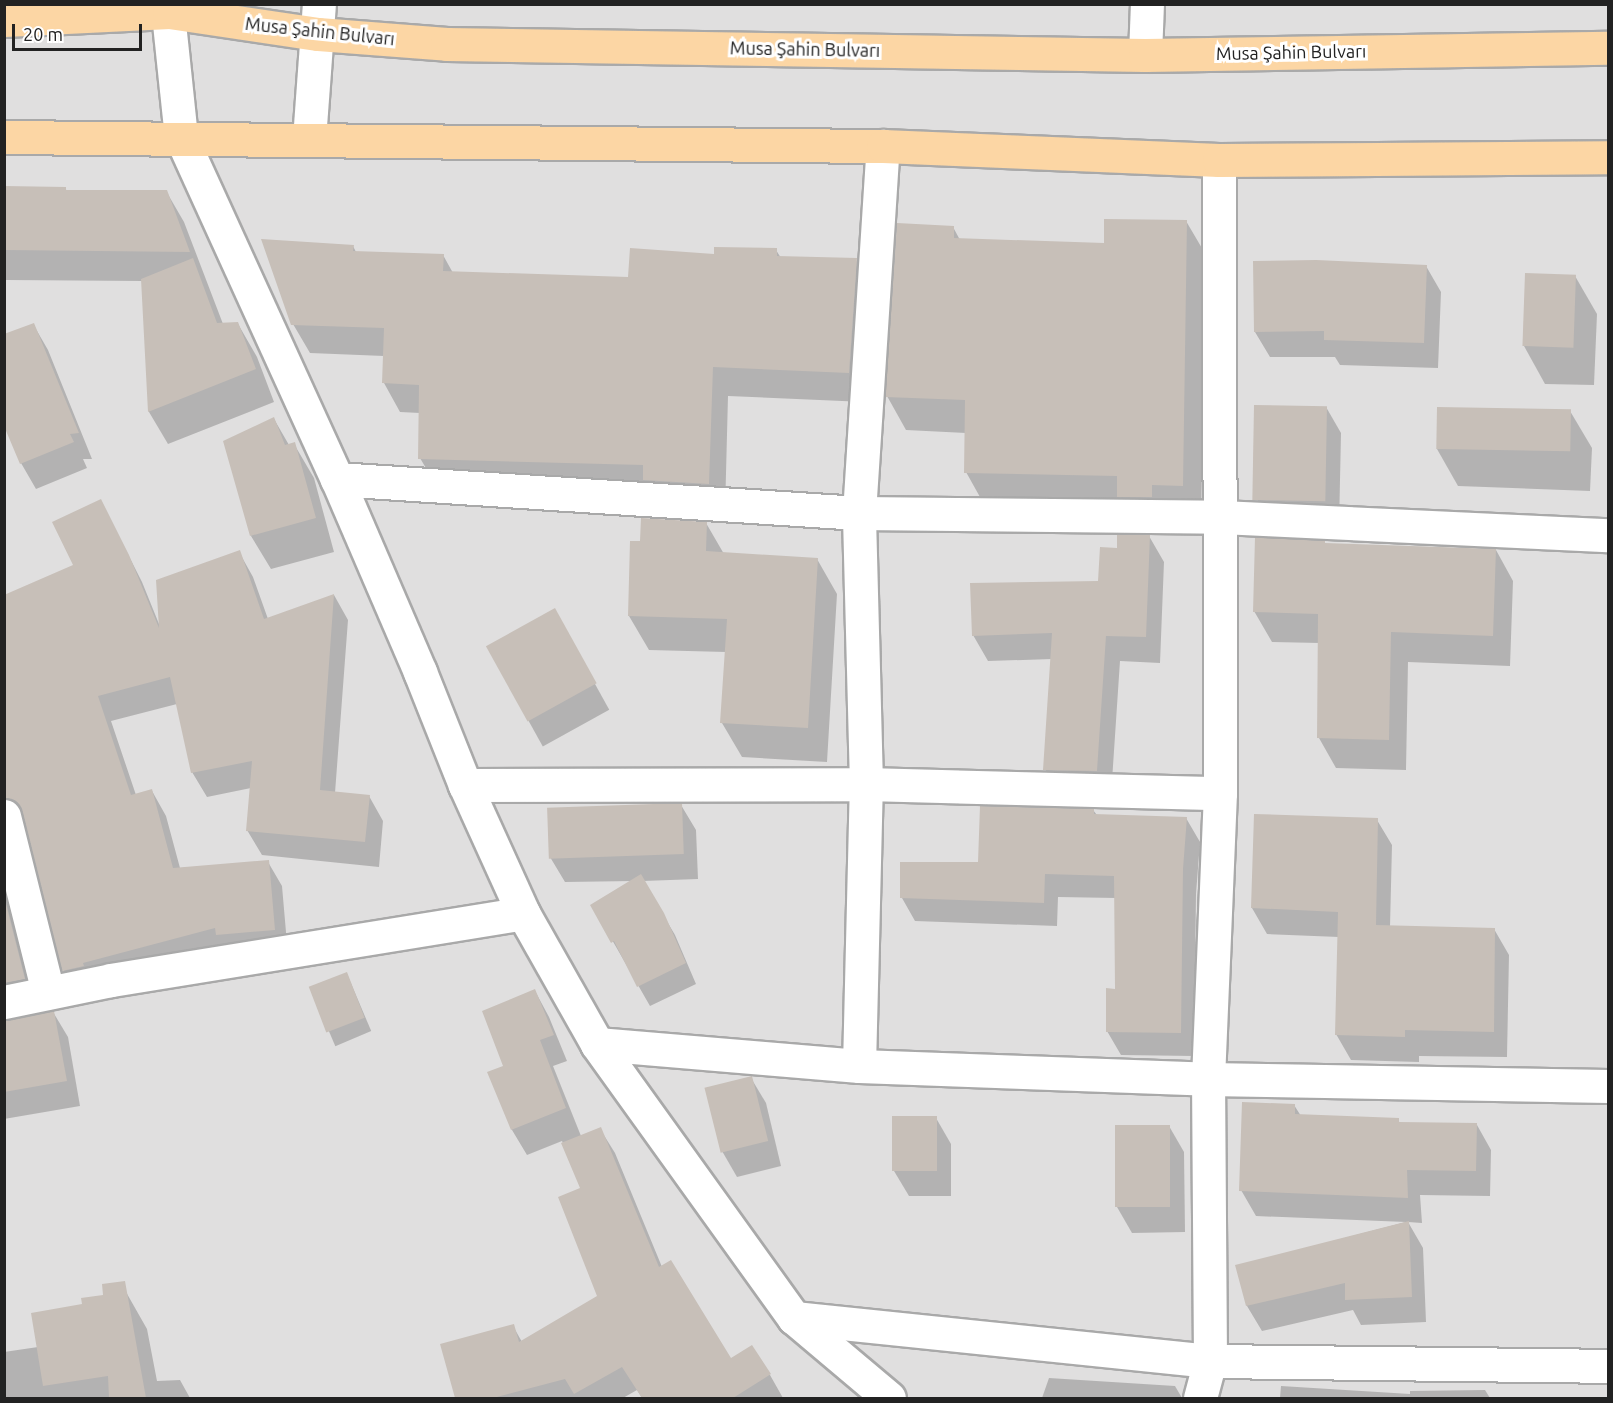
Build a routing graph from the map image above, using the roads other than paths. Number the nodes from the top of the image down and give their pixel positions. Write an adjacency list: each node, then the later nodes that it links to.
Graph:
1 (1147, 4): 7 (street)
2 (168, 8): 3 (main road, Musa Şahin Bulvarı); 4 (main road, Musa Şahin Bulvarı); 9 (street)
3 (319, 19): 7 (main road, Musa Şahin Bulvarı); 10 (street)
4 (4, 20)
5 (1608, 34): 7 (main road)
6 (1608, 48): 7 (main road, Musa Şahin Bulvarı)
7 (1145, 55)
8 (4, 137): 9 (main road)
9 (181, 137): 10 (main road); 14 (street)
10 (309, 139): 11 (main road)
11 (883, 146): 13 (main road); 15 (street)
12 (1608, 157): 13 (main road)
13 (1219, 160): 16 (street)
14 (337, 479): 15 (street); 19 (street)
15 (859, 513): 16 (street); 18 (street)
16 (1221, 517): 17 (street); 20 (street)
17 (1608, 535)
18 (866, 784): 19 (street); 20 (street); 26 (street)
19 (465, 785): 22 (street)
20 (1220, 793): 27 (street)
21 (4, 816): 23 (street)
22 (523, 913): 23 (street); 25 (street)
23 (48, 993): 24 (street)
24 (4, 1002)
25 (597, 1044): 26 (street); 29 (street)
26 (859, 1066): 27 (street)
27 (1208, 1079): 28 (street); 30 (street)
28 (1608, 1086)
29 (794, 1318): 30 (street); 32 (street)
30 (1210, 1361): 31 (street); 33 (street)
31 (1608, 1366)
32 (889, 1398)
33 (1200, 1398)

